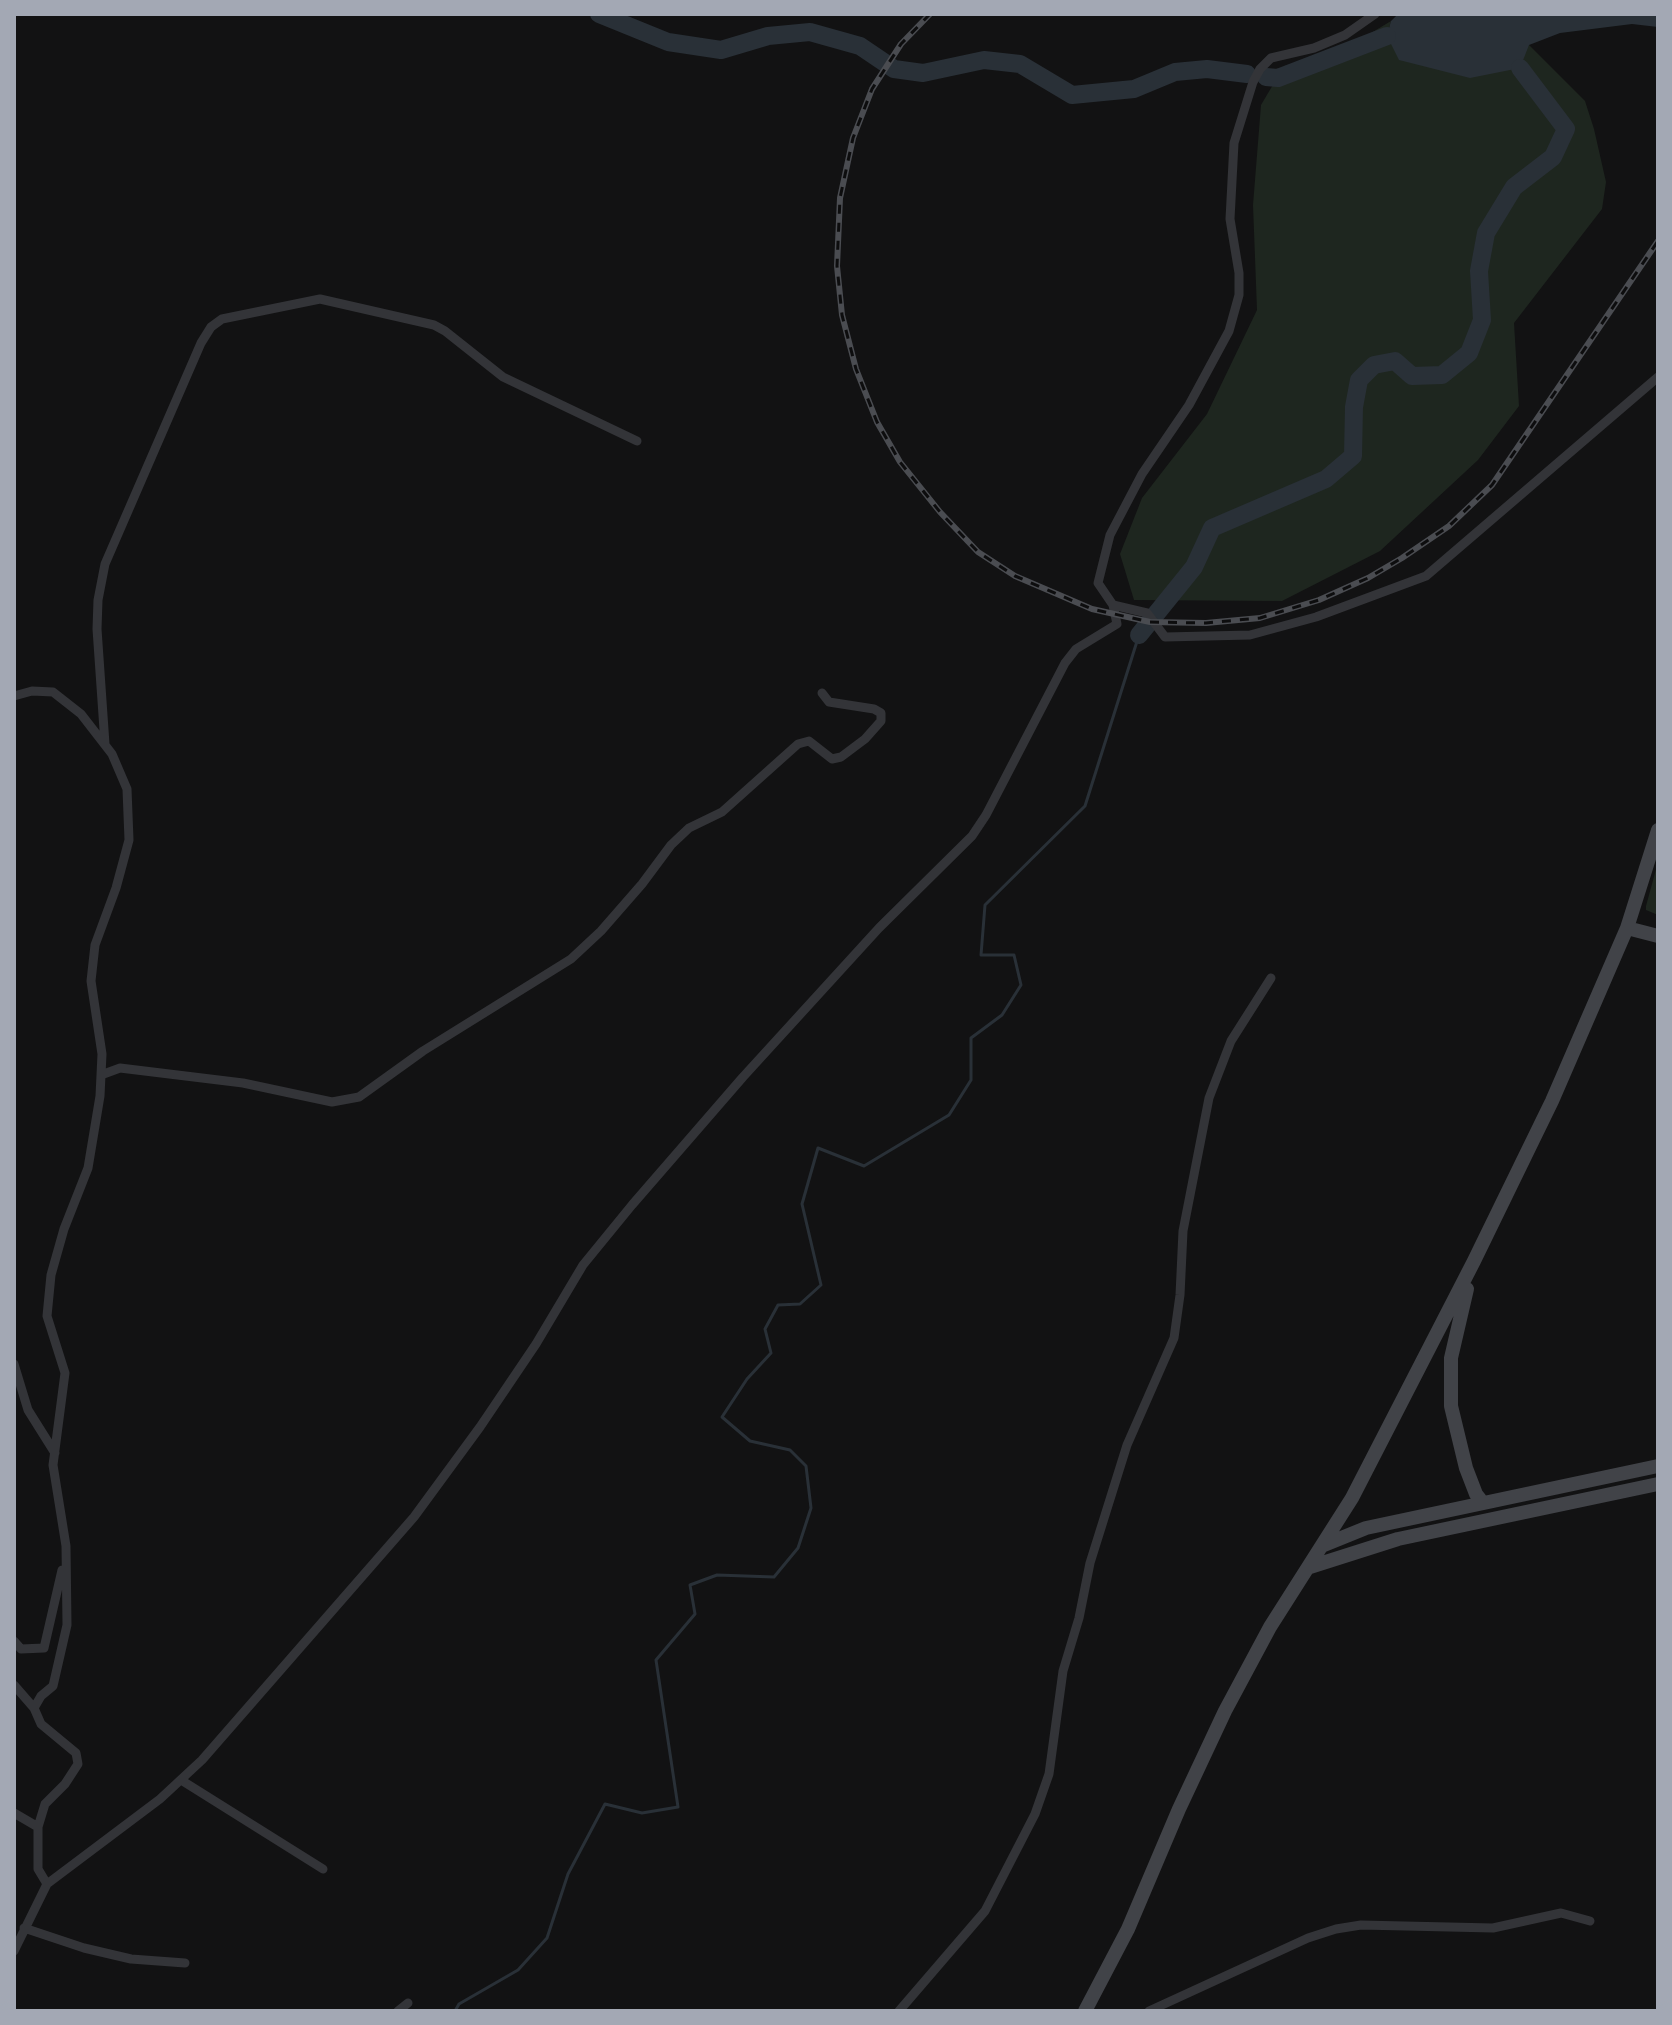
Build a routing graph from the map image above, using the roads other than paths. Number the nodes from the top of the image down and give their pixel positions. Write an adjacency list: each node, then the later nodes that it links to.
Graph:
1 (1375, 14): 4 (street)
2 (1658, 377): 4 (street)
3 (637, 441): 7 (street)
4 (1113, 605): 25 (street)
5 (822, 693): 12 (street)
6 (14, 696): 7 (street)
7 (105, 744): 12 (street)
8 (1658, 830): 9 (main road)
9 (1627, 928): 10 (main road); 13 (main road)
10 (1658, 936)
11 (1271, 978): 36 (street)
12 (101, 1075): 15 (street)
13 (1474, 1261): 18 (main road); 19 (main road)
14 (14, 1364): 15 (street)
15 (55, 1453): 20 (street)
16 (1658, 1466): 18 (main road)
17 (1658, 1484): 21 (main road)
18 (1483, 1503): 19 (main road)
19 (1324, 1545): 21 (main road)
20 (65, 1559): 22 (street); 24 (street)
21 (1310, 1567): 37 (main road)
22 (14, 1641)
23 (14, 1685): 24 (street)
24 (34, 1708): 27 (street)
25 (181, 1780): 28 (street); 29 (street)
26 (14, 1813): 27 (street)
27 (38, 1827): 29 (street)
28 (323, 1869)
29 (47, 1884): 31 (street)
30 (1590, 1921): 38 (street)
31 (24, 1928): 32 (street); 33 (street)
32 (14, 1951)
33 (185, 1963)
34 (408, 2003): 35 (street)
35 (398, 2011)
36 (899, 2011)
37 (1085, 2011)
38 (1149, 2011)

